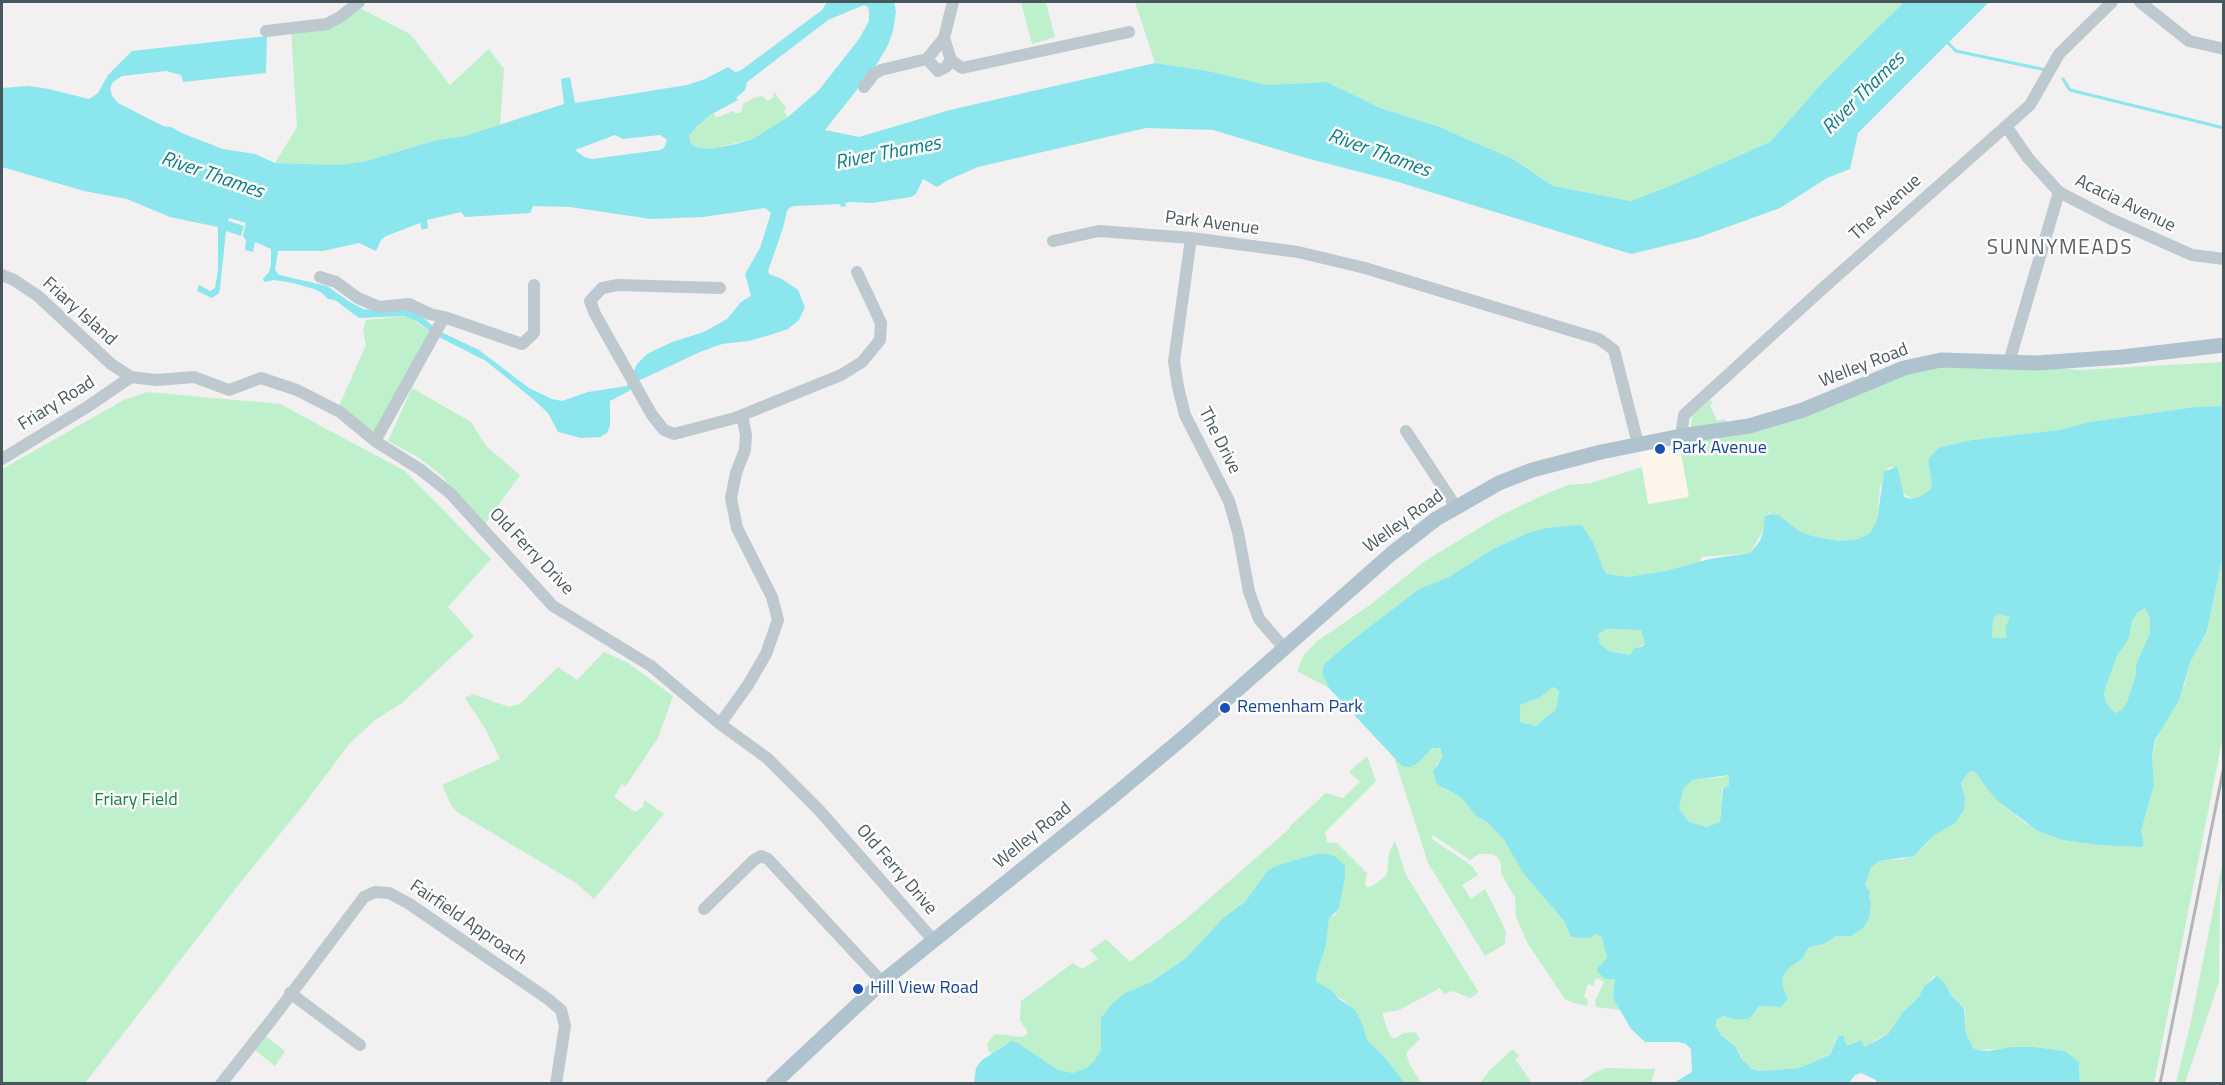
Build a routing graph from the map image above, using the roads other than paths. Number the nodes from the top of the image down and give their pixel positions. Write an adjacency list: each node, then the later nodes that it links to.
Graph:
1 (359, 2): 5 (street)
2 (953, 2): 7 (street)
3 (2112, 2): 12 (street, The Avenue)
4 (2140, 2): 8 (street)
5 (266, 31)
6 (1129, 32): 10 (street)
7 (944, 38): 9 (street); 10 (street)
8 (2223, 49)
9 (927, 59): 10 (street); 11 (street)
10 (951, 60)
11 (864, 87)
12 (2006, 126): 13 (street, Acacia Avenue); 28 (street, The Avenue)
13 (2059, 192): 16 (street, Acacia Avenue); 24 (street)
14 (1191, 238): 15 (street, Park Avenue); 30 (street, Park Avenue); 33 (street, The Drive)
15 (1053, 241)
16 (2223, 259)
17 (857, 272): 26 (street)
18 (2, 275): 25 (street, Friary Island)
19 (320, 277): 22 (street)
20 (534, 285): 22 (street)
21 (720, 288): 26 (street)
22 (444, 317): 29 (street)
23 (2223, 345): 24 (main road, Welley Road)
24 (2009, 362): 28 (main road, Welley Road)
25 (132, 377): 29 (street, Old Ferry Drive); 31 (street, Friary Road)
26 (742, 415): 34 (street)
27 (1406, 430): 32 (street)
28 (1681, 436): 30 (main road, Welley Road)
29 (375, 441): 34 (street, Old Ferry Drive)
30 (1638, 444): 32 (main road, Welley Road)
31 (2, 459)
32 (1456, 507): 33 (main road, Welley Road)
33 (1284, 648): 36 (main road, Welley Road)
34 (720, 724): 36 (street, Old Ferry Drive)
35 (704, 909): 37 (street)
36 (934, 941): 37 (main road, Welley Road)
37 (882, 982): 42 (main road, Welley Road)
38 (290, 993): 39 (street); 40 (street, Fairfield Approach); 41 (street, Fairfield Approach)
39 (360, 1045)
40 (221, 1083)
41 (556, 1083)
42 (773, 1083)

